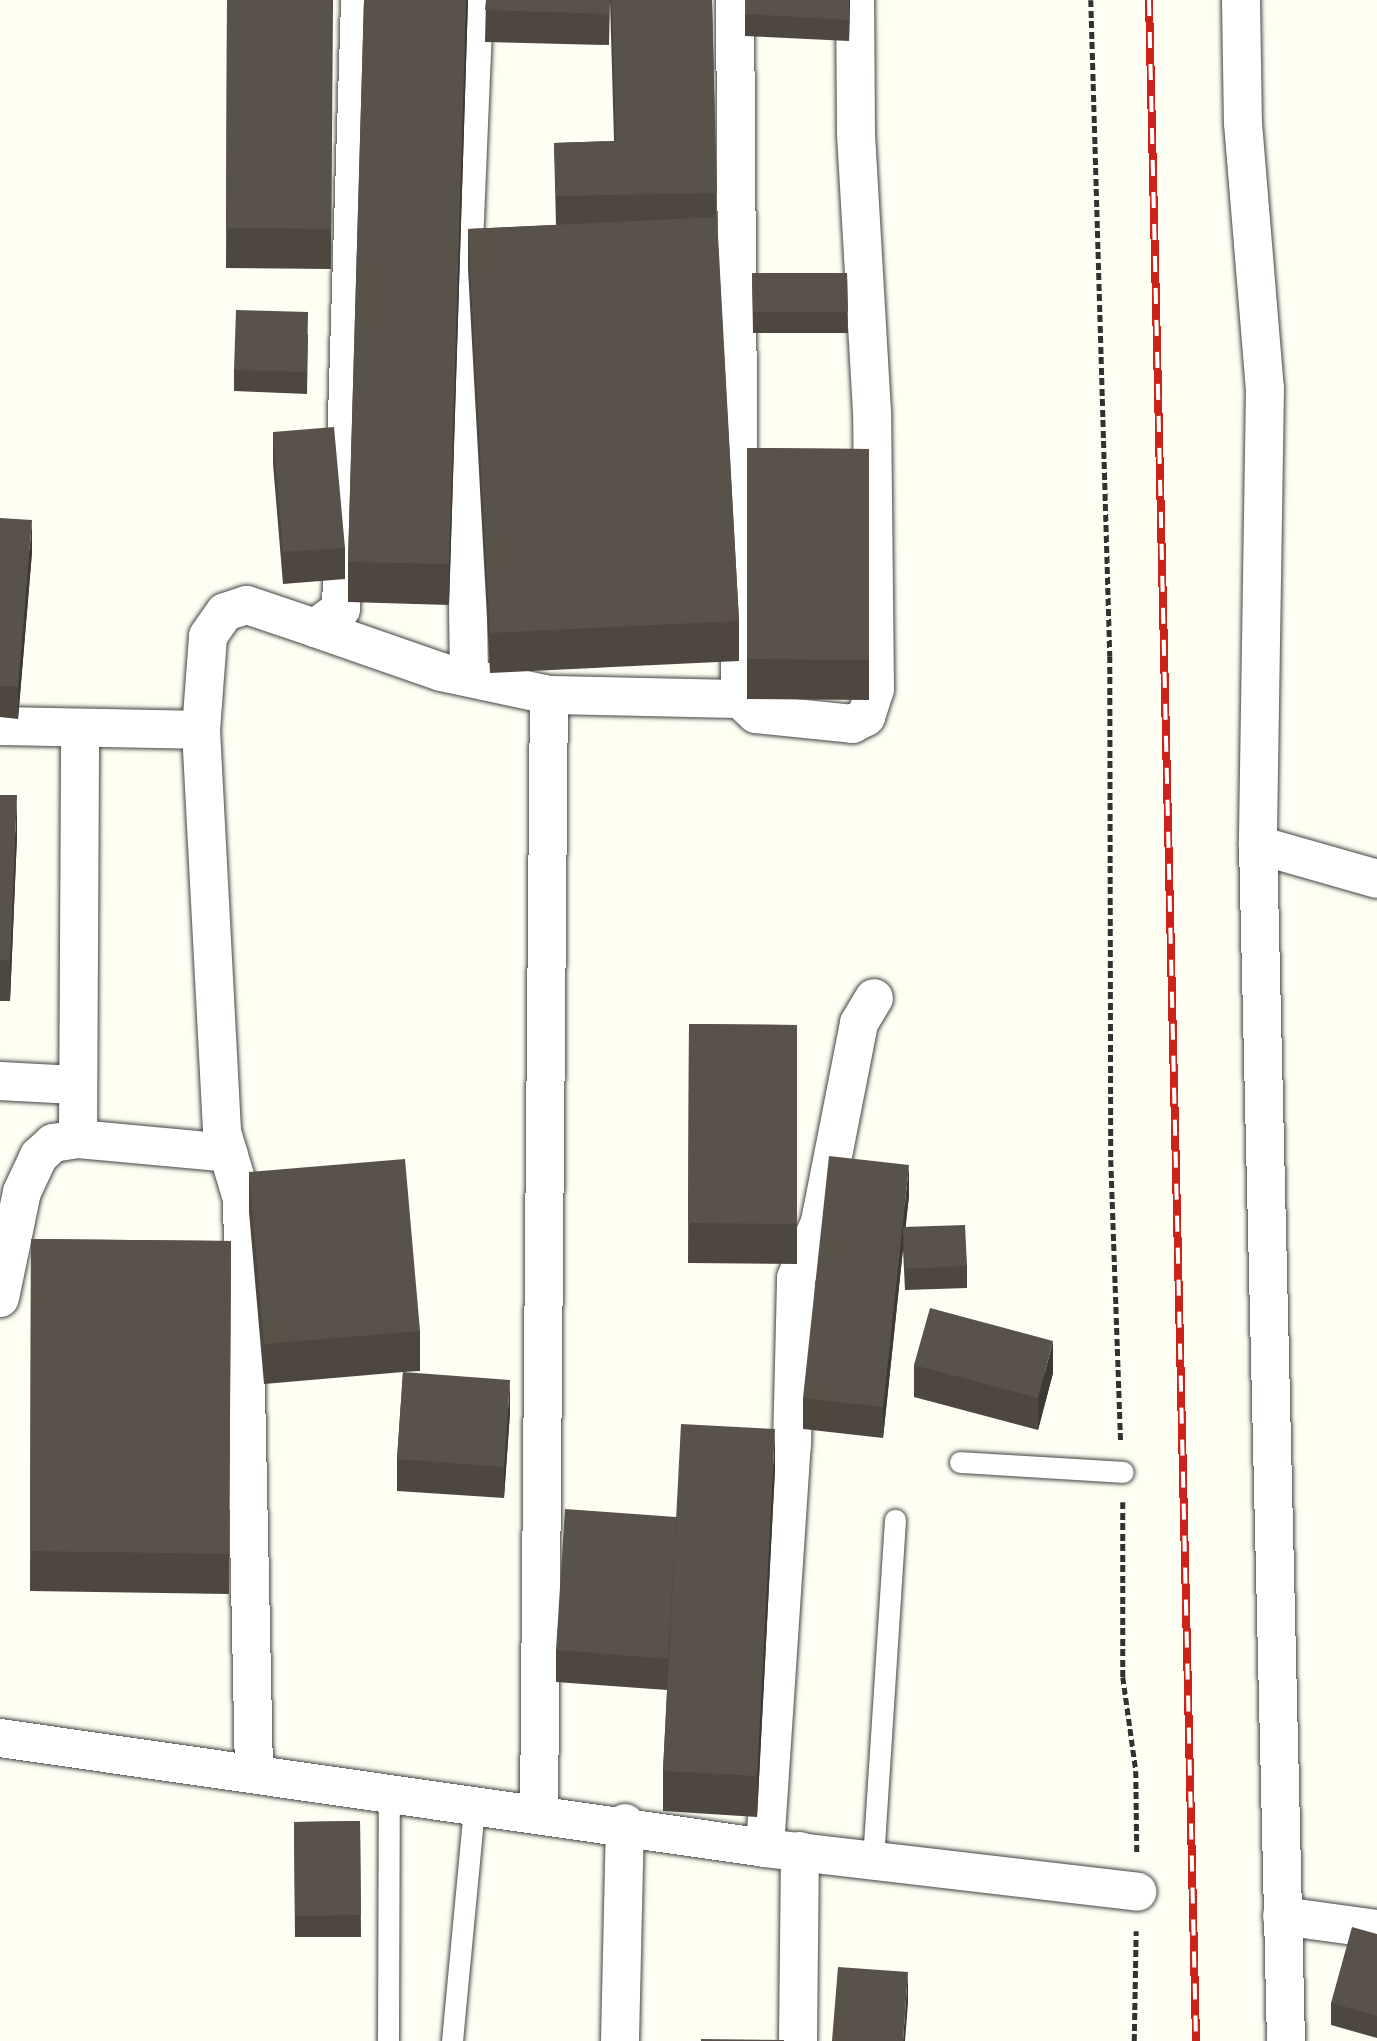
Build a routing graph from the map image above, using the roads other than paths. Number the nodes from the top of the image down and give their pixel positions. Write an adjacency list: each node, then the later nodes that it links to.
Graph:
1 (360, 0): 6 (street)
2 (474, 0): 7 (street)
3 (735, 0): 9 (street)
4 (856, 0): 9 (street)
5 (1241, 0): 13 (street)
6 (314, 628): 7 (street); 12 (street)
7 (469, 677): 8 (street)
8 (549, 695): 9 (street); 28 (street)
9 (740, 699)
10 (0, 726): 11 (street)
11 (80, 729): 12 (street); 17 (street)
12 (201, 730): 19 (street)
13 (1258, 845): 14 (street); 33 (street)
14 (1377, 879)
15 (874, 999): 30 (street)
16 (0, 1080): 17 (street)
17 (75, 1085): 18 (street)
18 (78, 1139): 19 (street); 20 (street)
19 (228, 1153): 25 (street)
20 (0, 1298)
21 (960, 1462): 22 (lane)
22 (1117, 1471)
23 (894, 1520): 31 (lane)
24 (0, 1738): 25 (street)
25 (254, 1772): 26 (street)
26 (389, 1793): 27 (street); 35 (lane)
27 (474, 1808): 28 (street); 36 (lane)
28 (539, 1813): 29 (street)
29 (625, 1823): 30 (street); 37 (street)
30 (782, 1850): 31 (street); 38 (street)
31 (873, 1860): 32 (street)
32 (1137, 1892)
33 (1282, 1916): 34 (street); 39 (street)
34 (1377, 1929)
35 (388, 2041)
36 (452, 2041)
37 (621, 2041)
38 (798, 2041)
39 (1286, 2041)

